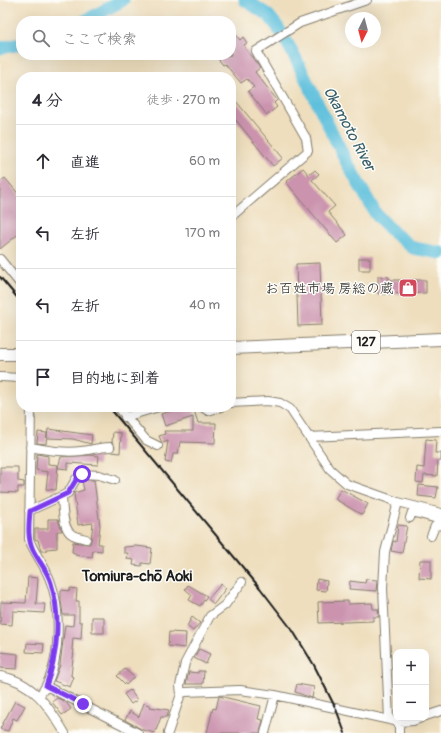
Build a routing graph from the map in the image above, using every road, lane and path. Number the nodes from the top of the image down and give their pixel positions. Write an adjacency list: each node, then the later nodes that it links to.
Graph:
1 (367, 0): 2 (street)
2 (236, 213)
3 (0, 259): 4 (street)
4 (16, 279)
5 (441, 339): 6 (highway, 127)
6 (236, 348)
7 (0, 354): 8 (highway)
8 (16, 354)
9 (0, 377): 10 (street)
10 (16, 378)
11 (236, 402): 17 (street)
12 (31, 412): 19 (street)
13 (122, 412): 15 (street)
14 (140, 412): 15 (street)
15 (125, 416): 18 (street)
16 (441, 431): 17 (street)
17 (309, 437): 23 (street)
18 (158, 446)
19 (30, 447): 20 (street); 24 (street)
20 (110, 447)
21 (115, 480): 22 (street)
22 (62, 497): 24 (street); 30 (street)
23 (398, 502): 25 (street); 39 (street)
24 (30, 511): 33 (street)
25 (441, 513)
26 (410, 518): 27 (street)
27 (441, 520)
28 (441, 525): 29 (street)
29 (431, 536)
30 (86, 539)
31 (242, 582): 34 (street)
32 (0, 676): 35 (street)
33 (46, 686): 35 (street); 43 (street)
34 (181, 694): 36 (street); 44 (street)
35 (40, 695): 42 (street)
36 (275, 695): 39 (street); 45 (street)
37 (441, 711): 38 (street)
38 (429, 715)
39 (389, 719): 41 (street)
40 (413, 721): 41 (street)
41 (399, 722): 46 (street)
42 (66, 733)
43 (138, 733)
44 (168, 733)
45 (265, 733)
46 (399, 733)

